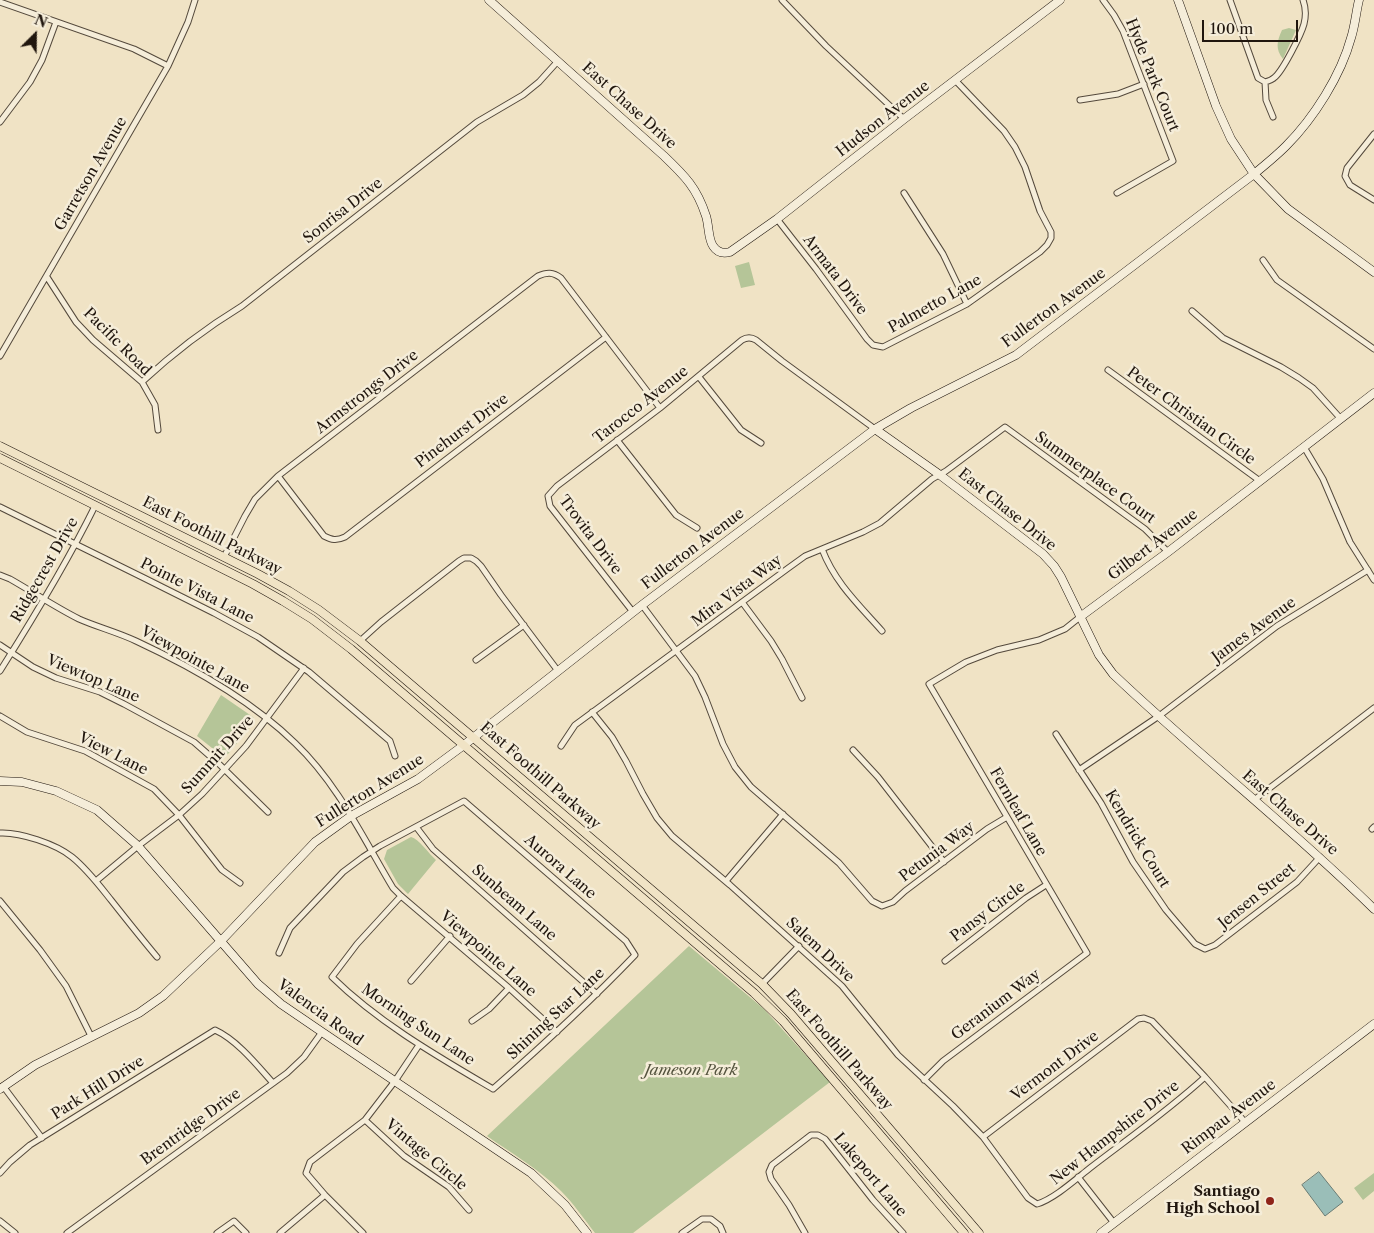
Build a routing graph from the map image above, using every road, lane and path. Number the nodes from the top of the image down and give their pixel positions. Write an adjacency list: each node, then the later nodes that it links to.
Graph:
1 (195, 0): 13 (street, Garretson Avenue)
2 (489, 0): 12 (street, East Chase Drive)
3 (782, 0): 19 (street)
4 (1060, 0): 14 (street, Hudson Avenue)
5 (1103, 0): 16 (street, Hyde Park Court)
6 (1178, 0): 22 (street)
7 (1230, 0): 15 (street)
8 (1303, 0): 15 (street)
9 (1359, 0): 22 (street, Fullerton Avenue)
10 (0, 2): 11 (street)
11 (56, 22): 13 (street); 20 (street)
12 (558, 61): 27 (street, East Chase Drive); 40 (street, Sonrisa Drive)
13 (168, 66): 30 (street, Garretson Avenue)
14 (955, 80): 19 (street, Hudson Avenue); 31 (street, Palmetto Lane)
15 (1265, 82): 18 (street)
16 (1144, 84): 17 (street); 24 (street, Hyde Park Court)
17 (1080, 100)
18 (1273, 117)
19 (904, 119): 26 (street, Hudson Avenue)
20 (0, 122)
21 (1374, 134): 25 (street)
22 (1254, 174): 29 (street); 45 (street, Fullerton Avenue)
23 (904, 193): 31 (street)
24 (1117, 193)
25 (1374, 200)
26 (777, 219): 27 (street, Hudson Avenue); 35 (street, Armata Drive)
27 (721, 253)
28 (1262, 260): 36 (street)
29 (1374, 272)
30 (46, 277): 37 (street, Garretson Avenue); 40 (street, Pacific Road)
31 (967, 304): 35 (street, Palmetto Lane)
32 (1192, 311): 43 (street)
33 (606, 337): 42 (street); 53 (street, Pinehurst Drive); 53 (street, Armstrongs Drive)
34 (752, 338): 39 (street, Tarocco Avenue); 45 (street, East Chase Drive)
35 (873, 345)
36 (1374, 349)
37 (0, 356)
38 (1108, 370): 54 (street, Peter Christian Circle)
39 (699, 377): 42 (street, Tarocco Avenue); 48 (street)
40 (142, 382): 46 (street, Pacific Road)
41 (1374, 393): 43 (street, Gilbert Avenue)
42 (660, 408): 47 (street, Tarocco Avenue)
43 (1341, 419): 50 (street, Gilbert Avenue)
44 (1005, 426): 52 (street, Mira Vista Way); 61 (street, Summerplace Court)
45 (875, 429): 52 (street, East Chase Drive); 68 (street, Fullerton Avenue)
46 (158, 430)
47 (617, 440): 55 (street, Tarocco Avenue); 58 (street)
48 (762, 443)
49 (0, 446): 62 (main road, East Foothill Parkway)
50 (1304, 447): 54 (street, Gilbert Avenue); 63 (street)
51 (0, 458): 56 (main road, East Foothill Parkway)
52 (940, 475): 60 (street, Mira Vista Way); 70 (street, East Chase Drive)
53 (278, 476): 62 (street, Armstrongs Drive)
54 (1260, 481): 61 (street, Gilbert Avenue)
55 (548, 496): 69 (street, Trovita Drive)
56 (95, 506): 59 (street, Ridgecrest Drive); 90 (main road, East Foothill Parkway)
57 (0, 508): 59 (street, Pointe Vista Lane)
58 (696, 528)
59 (76, 544): 66 (street, Ridgecrest Drive); 78 (street, Pointe Vista Lane)
60 (822, 549): 67 (street, Mira Vista Way); 72 (street)
61 (1168, 552): 70 (street, Gilbert Avenue)
62 (224, 557): 73 (main road, East Foothill Parkway)
63 (1368, 570): 65 (street); 86 (street, James Avenue)
64 (0, 575): 66 (street, Viewpointe Lane)
65 (1374, 580)
66 (44, 599): 75 (street, Ridgecrest Drive); 87 (street, Viewpointe Lane)
67 (742, 602): 76 (street, Mira Vista Way); 82 (street)
68 (642, 605): 69 (street, Fullerton Avenue); 76 (street)
69 (633, 612): 80 (street, Fullerton Avenue)
70 (1080, 617): 81 (street, Gilbert Avenue); 86 (street, East Chase Drive)
71 (524, 625): 73 (street); 77 (street); 80 (street)
72 (882, 632)
73 (360, 642): 89 (main road, East Foothill Parkway)
74 (0, 646): 75 (street, Viewtop Lane)
75 (11, 652): 79 (street, Ridgecrest Drive); 94 (street, Viewtop Lane)
76 (676, 652): 84 (street, Mira Vista Way); 99 (street)
77 (476, 660)
78 (304, 668): 87 (street, Summit Drive); 93 (street, Pointe Vista Lane)
79 (0, 671)
80 (558, 671): 89 (street, Fullerton Avenue)
81 (930, 684): 102 (street, Fernleaf Lane)
82 (802, 698)
83 (1374, 708): 97 (street)
84 (592, 712): 91 (street, Mira Vista Way); 110 (street, Salem Drive)
85 (0, 716): 100 (street, View Lane)
86 (1159, 716): 95 (street, James Avenue); 97 (street, East Chase Drive)
87 (266, 719): 94 (street, Summit Drive); 101 (street, Viewpointe Lane)
88 (1056, 734): 95 (street, Kendrick Court)
89 (473, 737): 90 (street, Fullerton Avenue); 126 (main road, East Foothill Parkway)
90 (464, 745): 101 (street, Fullerton Avenue); 163 (main road, East Foothill Parkway)
91 (561, 746)
92 (853, 750): 108 (street)
93 (395, 756)
94 (224, 770): 98 (street, Viewtop Lane); 100 (street, Summit Drive)
95 (1079, 770): 119 (street, Kendrick Court)
96 (0, 781): 105 (street, Valencia Road)
97 (1254, 800): 107 (street, East Chase Drive)
98 (268, 812)
99 (783, 814): 108 (street, Petunia Way); 110 (street)
100 (179, 815): 105 (street, Summit Drive); 111 (street, View Lane)
101 (351, 816): 106 (street, Viewpointe Lane); 117 (street, Fullerton Avenue)
102 (1007, 816): 108 (street, Petunia Way); 112 (street, Fernleaf Lane)
103 (416, 828): 106 (street); 122 (street, Aurora Lane); 128 (street, Sunbeam Lane)
104 (0, 833): 109 (street)
105 (138, 846): 109 (street, Summit Drive); 117 (street, Valencia Road)
106 (372, 851): 113 (street, Viewpointe Lane); 121 (street)
107 (1320, 857): 115 (street, East Chase Drive); 119 (street, Jensen Street)
108 (944, 862)
109 (96, 881): 123 (street)
110 (726, 881): 118 (street, Salem Drive)
111 (240, 883)
112 (1046, 885): 120 (street, Fernleaf Lane); 124 (street, Pansy Circle)
113 (401, 896): 116 (street, Viewpointe Lane); 134 (street, Morning Sun Lane)
114 (0, 901): 133 (street)
115 (1374, 909)
116 (450, 936): 125 (street); 127 (street, Viewpointe Lane)
117 (221, 941): 131 (street, Valencia Road); 133 (street, Fullerton Avenue)
118 (799, 946): 126 (street); 136 (street, Salem Drive)
119 (1205, 949)
120 (1086, 952): 136 (street, Geranium Way)
121 (279, 953)
122 (635, 955): 128 (street, Shining Star Lane)
123 (156, 957)
124 (945, 960)
125 (411, 981)
126 (762, 984): 164 (main road, East Foothill Parkway)
127 (509, 988): 129 (street); 132 (street, Viewpointe Lane)
128 (597, 994): 132 (street, Shining Star Lane)
129 (472, 1021)
130 (1374, 1024): 142 (street, Rimpau Avenue)
131 (322, 1032): 137 (street, Valencia Road); 138 (street, Brentridge Drive)
132 (557, 1032): 140 (street, Shining Star Lane)
133 (91, 1036): 139 (street, Fullerton Avenue)
134 (419, 1045): 137 (street); 140 (street, Morning Sun Lane)
135 (1205, 1077): 142 (street); 143 (street, Vermont Drive); 146 (street, New Hampshire Drive)
136 (924, 1080): 143 (street, Salem Drive)
137 (395, 1081): 141 (street); 158 (street, Valencia Road)
138 (273, 1083): 144 (street, Park Hill Drive); 153 (street, Brentridge Drive)
139 (2, 1088): 144 (street)
140 (493, 1089)
141 (365, 1120): 147 (street); 149 (street, Vintage Circle)
142 (1245, 1122): 151 (street, Rimpau Avenue)
143 (983, 1137): 148 (street, Salem Drive)
144 (42, 1138): 145 (street, Park Hill Drive)
145 (0, 1173)
146 (1078, 1177): 148 (street, New Hampshire Drive); 151 (street)
147 (325, 1195): 156 (street); 157 (street)
148 (1037, 1204)
149 (469, 1210)
150 (0, 1222): 152 (street)
151 (1114, 1223): 165 (street, Rimpau Avenue)
152 (15, 1233)
153 (66, 1233)
154 (217, 1233): 155 (street)
155 (246, 1233)
156 (280, 1233)
157 (363, 1233)
158 (587, 1233)
159 (682, 1233): 160 (street)
160 (723, 1233)
161 (805, 1233): 162 (street, Lakeport Lane)
162 (903, 1233)
163 (964, 1233)
164 (979, 1233)
165 (1101, 1233)

